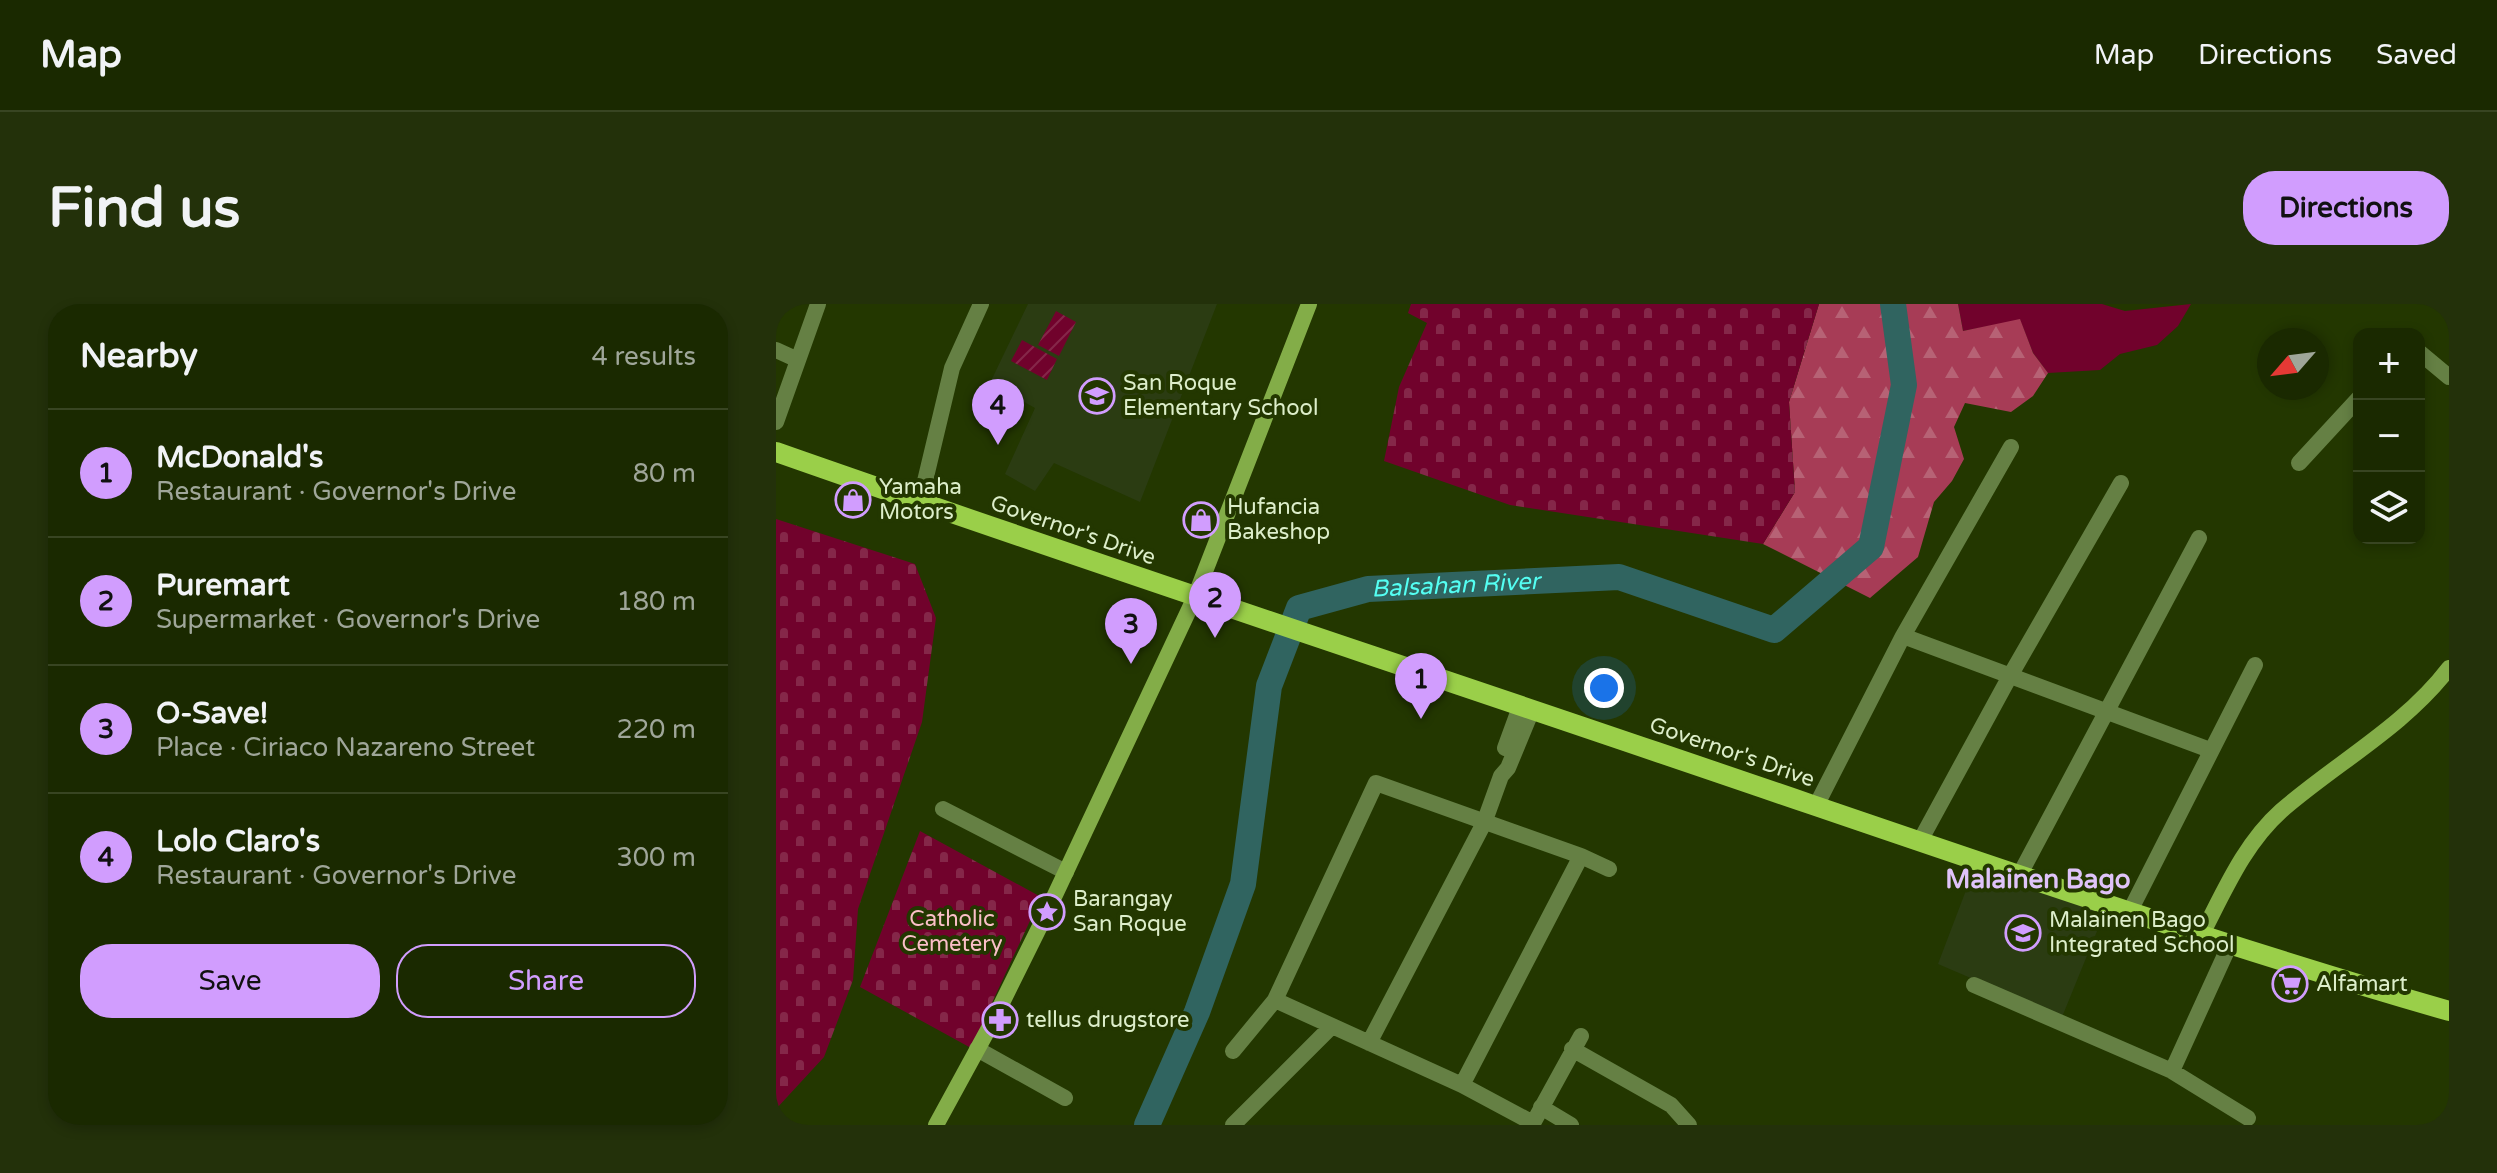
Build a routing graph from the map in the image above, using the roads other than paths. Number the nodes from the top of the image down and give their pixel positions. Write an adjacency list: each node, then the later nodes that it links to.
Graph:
1 (818, 304): 6 (street)
2 (981, 304): 14 (street)
3 (1309, 304): 16 (main road)
4 (776, 350): 6 (street)
5 (2425, 357): 7 (street)
6 (798, 360): 9 (street)
7 (2449, 377)
8 (2357, 400): 12 (street)
9 (776, 422)
10 (2011, 447): 17 (street)
11 (776, 452): 14 (main road, Governor's Drive)
12 (2299, 463)
13 (2121, 483): 20 (street)
14 (920, 502): 16 (main road, Governor's Drive)
15 (2199, 538): 21 (street)
16 (1195, 597): 22 (main road, Governor's Drive); 30 (main road)
17 (1903, 636): 20 (street); 24 (street)
18 (2255, 665): 23 (street)
19 (2449, 668): 33 (main road)
20 (2010, 676): 21 (street); 27 (street)
21 (2107, 711): 23 (street); 31 (street)
22 (1523, 716): 24 (main road, Governor's Drive); 26 (street)
23 (2210, 750): 32 (street)
24 (1816, 806): 27 (main road, Governor's Drive)
25 (943, 809): 30 (street)
26 (1484, 823): 28 (street); 36 (street); 39 (street)
27 (1920, 841): 31 (main road, Governor's Drive)
28 (1581, 856): 29 (street); 43 (street)
29 (1609, 869)
30 (1066, 872): 40 (main road)
31 (2020, 874): 32 (main road, Governor's Drive)
32 (2130, 911): 33 (main road, Governor's Drive)
33 (2202, 934): 34 (main road, Governor's Drive)
34 (2230, 944): 37 (main road, Governor's Drive); 42 (street)
35 (1974, 985): 42 (street)
36 (1275, 1000): 38 (street); 41 (street)
37 (2449, 1011)
38 (1331, 1027): 39 (street); 49 (street)
39 (1369, 1043): 43 (street)
40 (977, 1049): 44 (street); 48 (main road)
41 (1233, 1051)
42 (2170, 1070): 46 (street)
43 (1462, 1085): 47 (street)
44 (1065, 1098)
45 (1541, 1107): 47 (street); 50 (street); 51 (street)
46 (2248, 1118)
47 (1532, 1124)
48 (936, 1125)
49 (1233, 1125)
50 (1571, 1125)
51 (1689, 1125)

